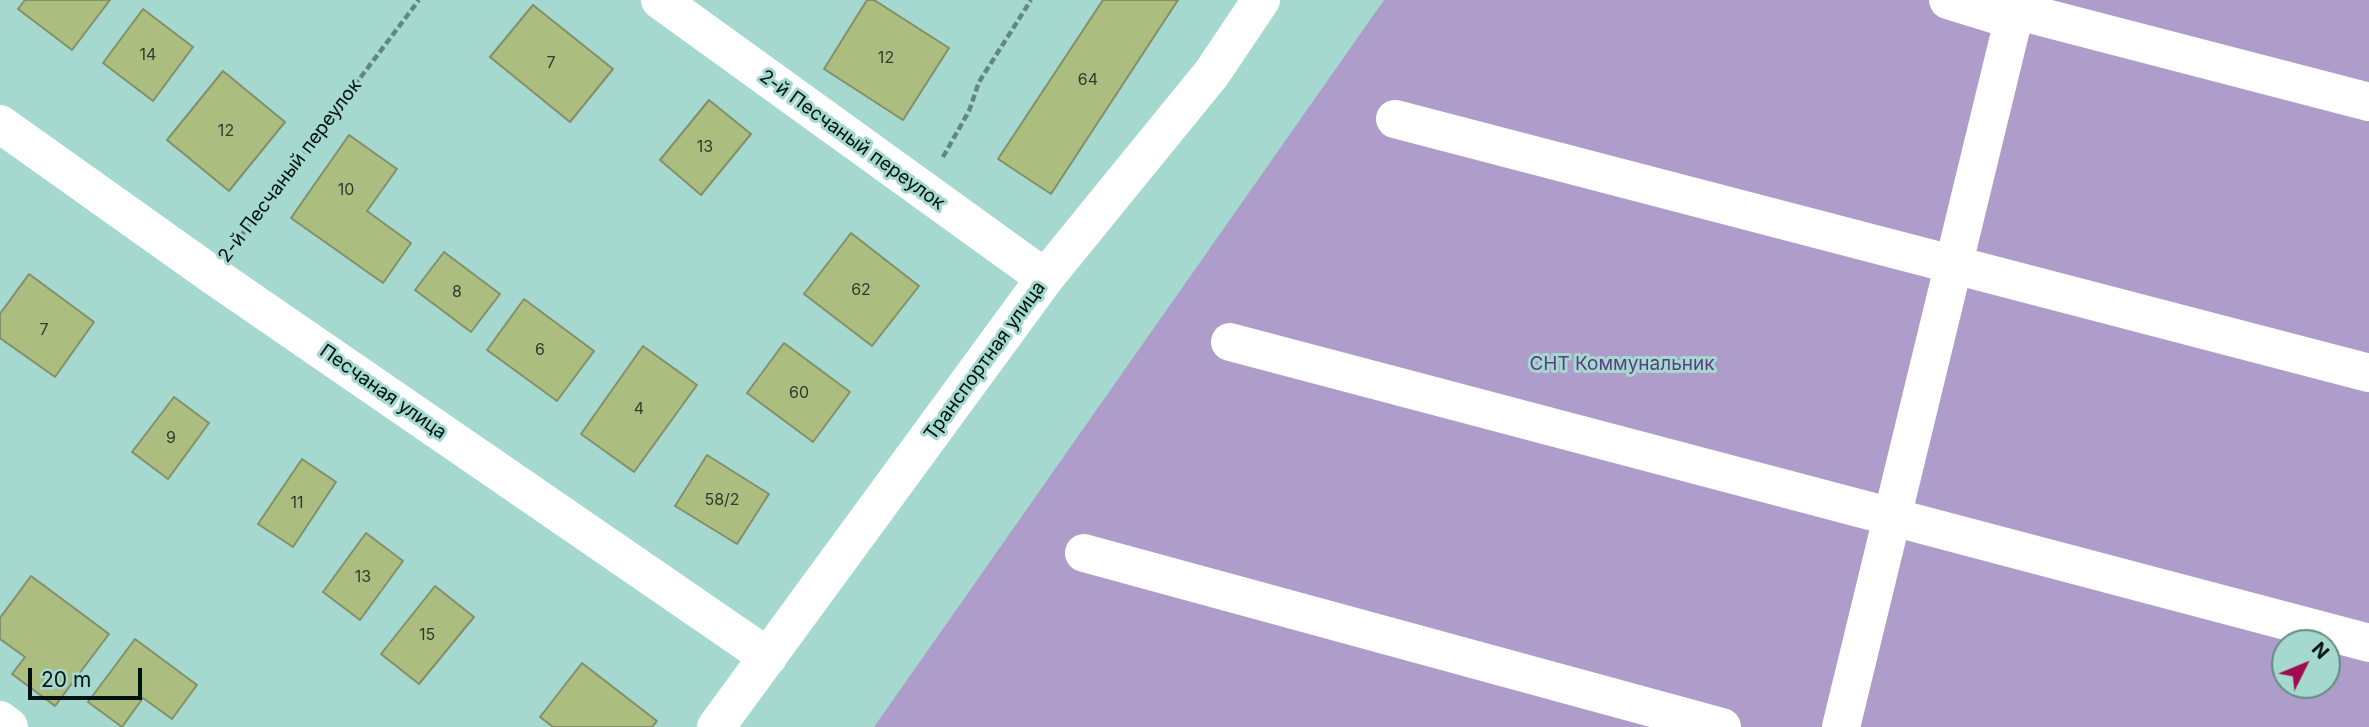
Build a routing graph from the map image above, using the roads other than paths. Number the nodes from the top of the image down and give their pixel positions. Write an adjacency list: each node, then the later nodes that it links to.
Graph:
1 (660, 0): 9 (street, 2-й Песчаный переулок)
2 (1261, 0): 9 (street, Транспортная улица)
3 (1948, 0): 4 (street)
4 (2015, 10): 5 (street); 8 (street)
5 (2369, 102)
6 (1395, 118): 8 (street)
7 (0, 124): 15 (street, Песчаная улица)
8 (1953, 266): 11 (street); 12 (street)
9 (1045, 278): 15 (street, Транспортная улица)
10 (1230, 342): 12 (street)
11 (2369, 373)
12 (1891, 518): 14 (street); 20 (street)
13 (1084, 553): 19 (street)
14 (2369, 643)
15 (768, 657): 18 (street, Транспортная улица)
16 (0, 720): 17 (street)
17 (9, 727)
18 (716, 727)
19 (1722, 727)
20 (1840, 727)

